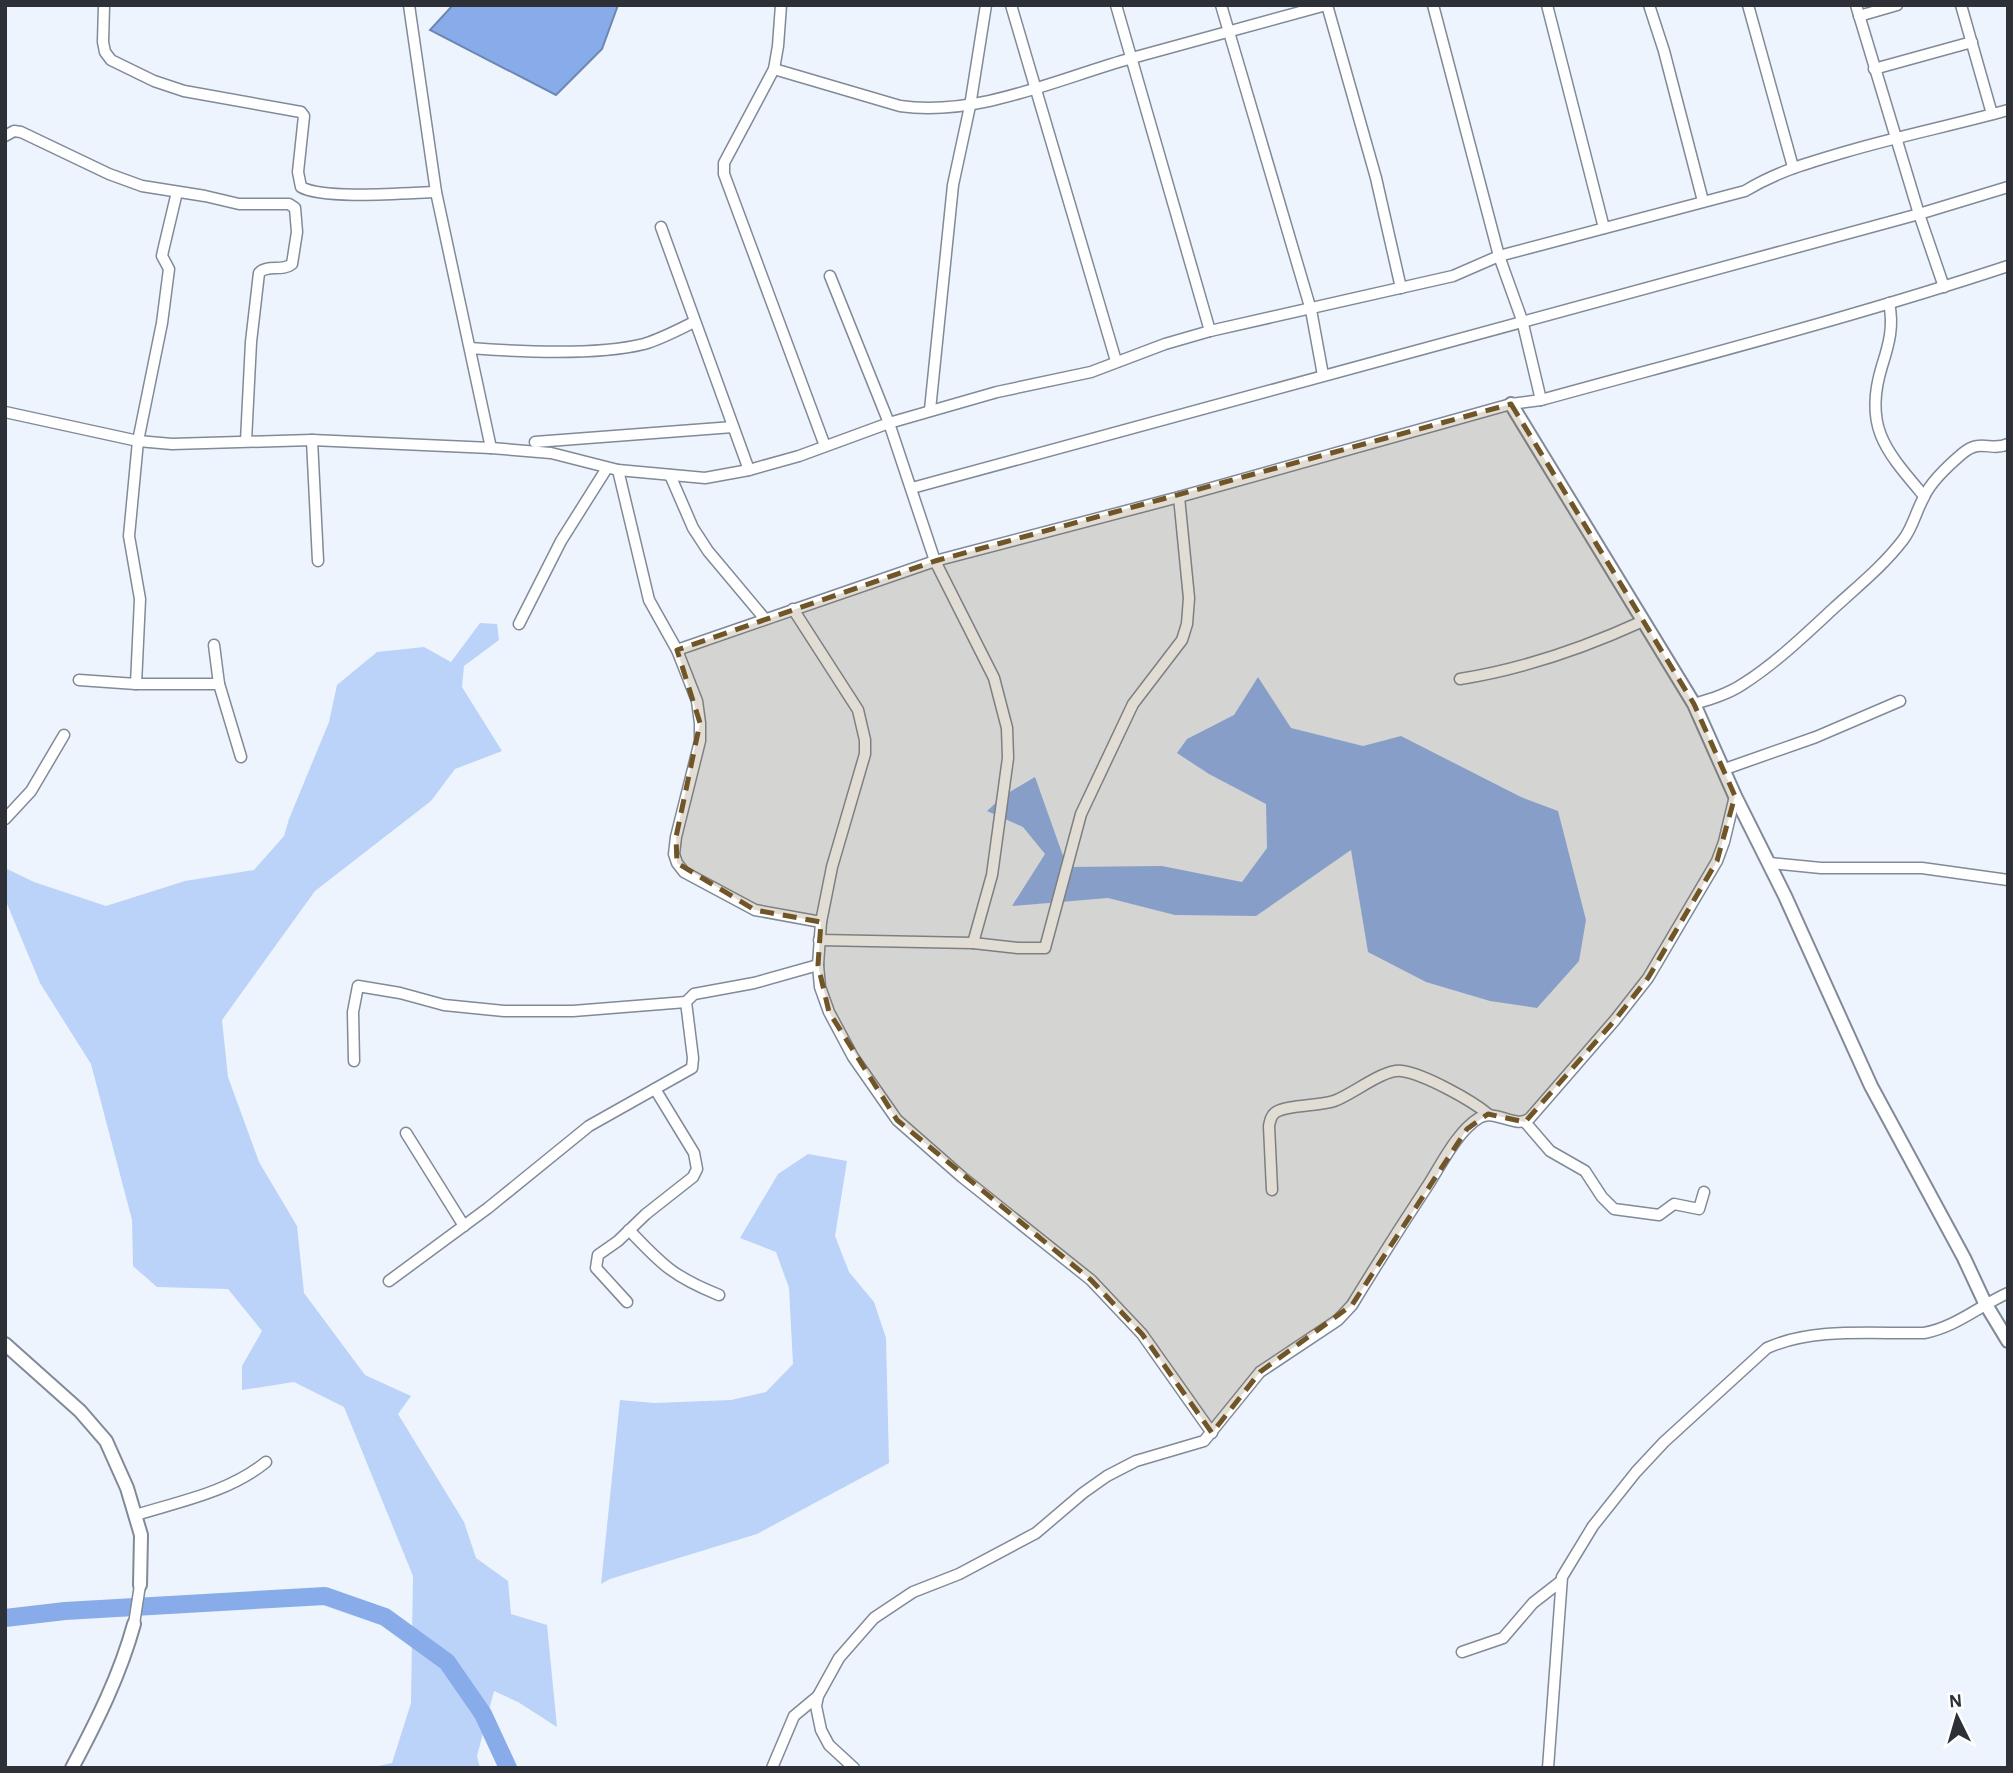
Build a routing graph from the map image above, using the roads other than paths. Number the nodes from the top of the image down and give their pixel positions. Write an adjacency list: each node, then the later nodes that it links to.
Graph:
1 (104, 5): 30 (street)
2 (409, 5): 30 (street)
3 (781, 5): 19 (street)
4 (986, 5): 22 (street)
5 (1011, 5): 21 (street)
6 (1116, 5): 18 (street)
7 (1222, 5): 16 (street)
8 (1327, 5): 16 (street); 39 (street)
9 (1433, 5): 35 (street)
10 (1547, 5): 34 (street)
11 (1650, 5): 31 (street)
12 (1748, 5): 27 (street)
13 (1897, 5): 15 (street)
14 (1961, 5): 17 (street)
15 (1857, 11): 20 (street)
16 (1229, 32): 18 (street); 41 (street)
17 (1972, 42): 20 (street); 24 (street)
18 (1131, 58): 21 (street); 44 (street)
19 (774, 69): 22 (street); 59 (street)
20 (1874, 69): 26 (street)
21 (1035, 87): 22 (street); 46 (street)
22 (970, 106): 50 (street)
23 (2008, 110): 24 (street)
24 (1992, 114): 26 (street)
25 (5, 136): 29 (street)
26 (1895, 137): 27 (street); 32 (street)
27 (1793, 167): 31 (street)
28 (2008, 187): 32 (street)
29 (177, 192): 55 (street); 56 (street)
30 (436, 192): 45 (street)
31 (1703, 201): 34 (street)
32 (1919, 214): 38 (street); 42 (street)
33 (661, 227): 43 (street)
34 (1604, 228): 35 (street)
35 (1499, 256): 39 (street); 42 (street)
36 (2008, 266): 38 (street)
37 (830, 276): 52 (street)
38 (1944, 287): 40 (street)
39 (1401, 288): 41 (street)
40 (1889, 303): 48 (street); 66 (street)
41 (1311, 310): 44 (street); 47 (street)
42 (1522, 320): 47 (street); 48 (street)
43 (694, 322): 45 (street); 53 (street)
44 (1210, 331): 46 (street)
45 (470, 348): 60 (street)
46 (1116, 361): 50 (street)
47 (1323, 375): 65 (street)
48 (1541, 400): 49 (street)
49 (1511, 404): 67 (street); 72 (street)
50 (930, 410): 52 (street)
51 (5, 412): 55 (street)
52 (889, 423): 59 (street); 65 (street)
53 (733, 427): 57 (street); 63 (street)
54 (312, 440): 56 (street); 60 (street); 68 (street)
55 (138, 441): 56 (street); 78 (street)
56 (246, 441)
57 (535, 442)
58 (2008, 444): 66 (street)
59 (825, 446): 63 (street)
60 (491, 448): 61 (street)
61 (607, 468): 62 (street); 73 (street)
62 (618, 470): 64 (street); 75 (street)
63 (750, 470): 64 (street)
64 (670, 475): 71 (street)
65 (912, 488): 69 (street)
66 (1924, 496): 81 (street)
67 (1179, 497): 69 (street); 91 (street)
68 (318, 561)
69 (935, 561): 70 (street); 91 (street)
70 (793, 609): 71 (street); 89 (street)
71 (765, 619): 75 (street)
72 (1643, 621): 76 (street); 81 (street)
73 (519, 624)
74 (214, 645): 79 (street)
75 (677, 650): 89 (street)
76 (1460, 679)
77 (79, 680): 78 (street)
78 (136, 684): 79 (street)
79 (219, 684): 83 (street)
80 (1900, 701): 84 (street)
81 (1694, 704): 84 (street)
82 (64, 735): 86 (street)
83 (240, 757)
84 (1725, 769): 85 (street)
85 (1735, 796): 87 (street); 97 (street)
86 (5, 819)
87 (1770, 863): 88 (street); 107 (street)
88 (2008, 880)
89 (821, 922): 90 (street)
90 (819, 940): 91 (street); 92 (street)
91 (973, 943)
92 (817, 965): 93 (street); 110 (street)
93 (686, 1002): 94 (street); 95 (street)
94 (354, 1060)
95 (655, 1089): 101 (street); 102 (street)
96 (1488, 1114): 97 (street); 99 (street); 110 (street)
97 (1525, 1122): 100 (street)
98 (405, 1133): 101 (street)
99 (1272, 1190)
100 (1704, 1192)
101 (464, 1226): 103 (street)
102 (629, 1230): 105 (street); 106 (street)
103 (389, 1281)
104 (2008, 1293): 107 (street)
105 (719, 1295)
106 (627, 1302)
107 (1985, 1303): 108 (street); 113 (street)
108 (2008, 1341)
109 (5, 1344): 112 (street)
110 (1212, 1433): 117 (street)
111 (267, 1462): 112 (street)
112 (136, 1515): 114 (street)
113 (1560, 1582): 116 (street); 121 (street)
114 (140, 1585): 115 (street)
115 (134, 1624): 118 (street)
116 (1462, 1652)
117 (818, 1696): 119 (street); 120 (street)
118 (72, 1768)
119 (772, 1768)
120 (854, 1768)
121 (1548, 1768)

